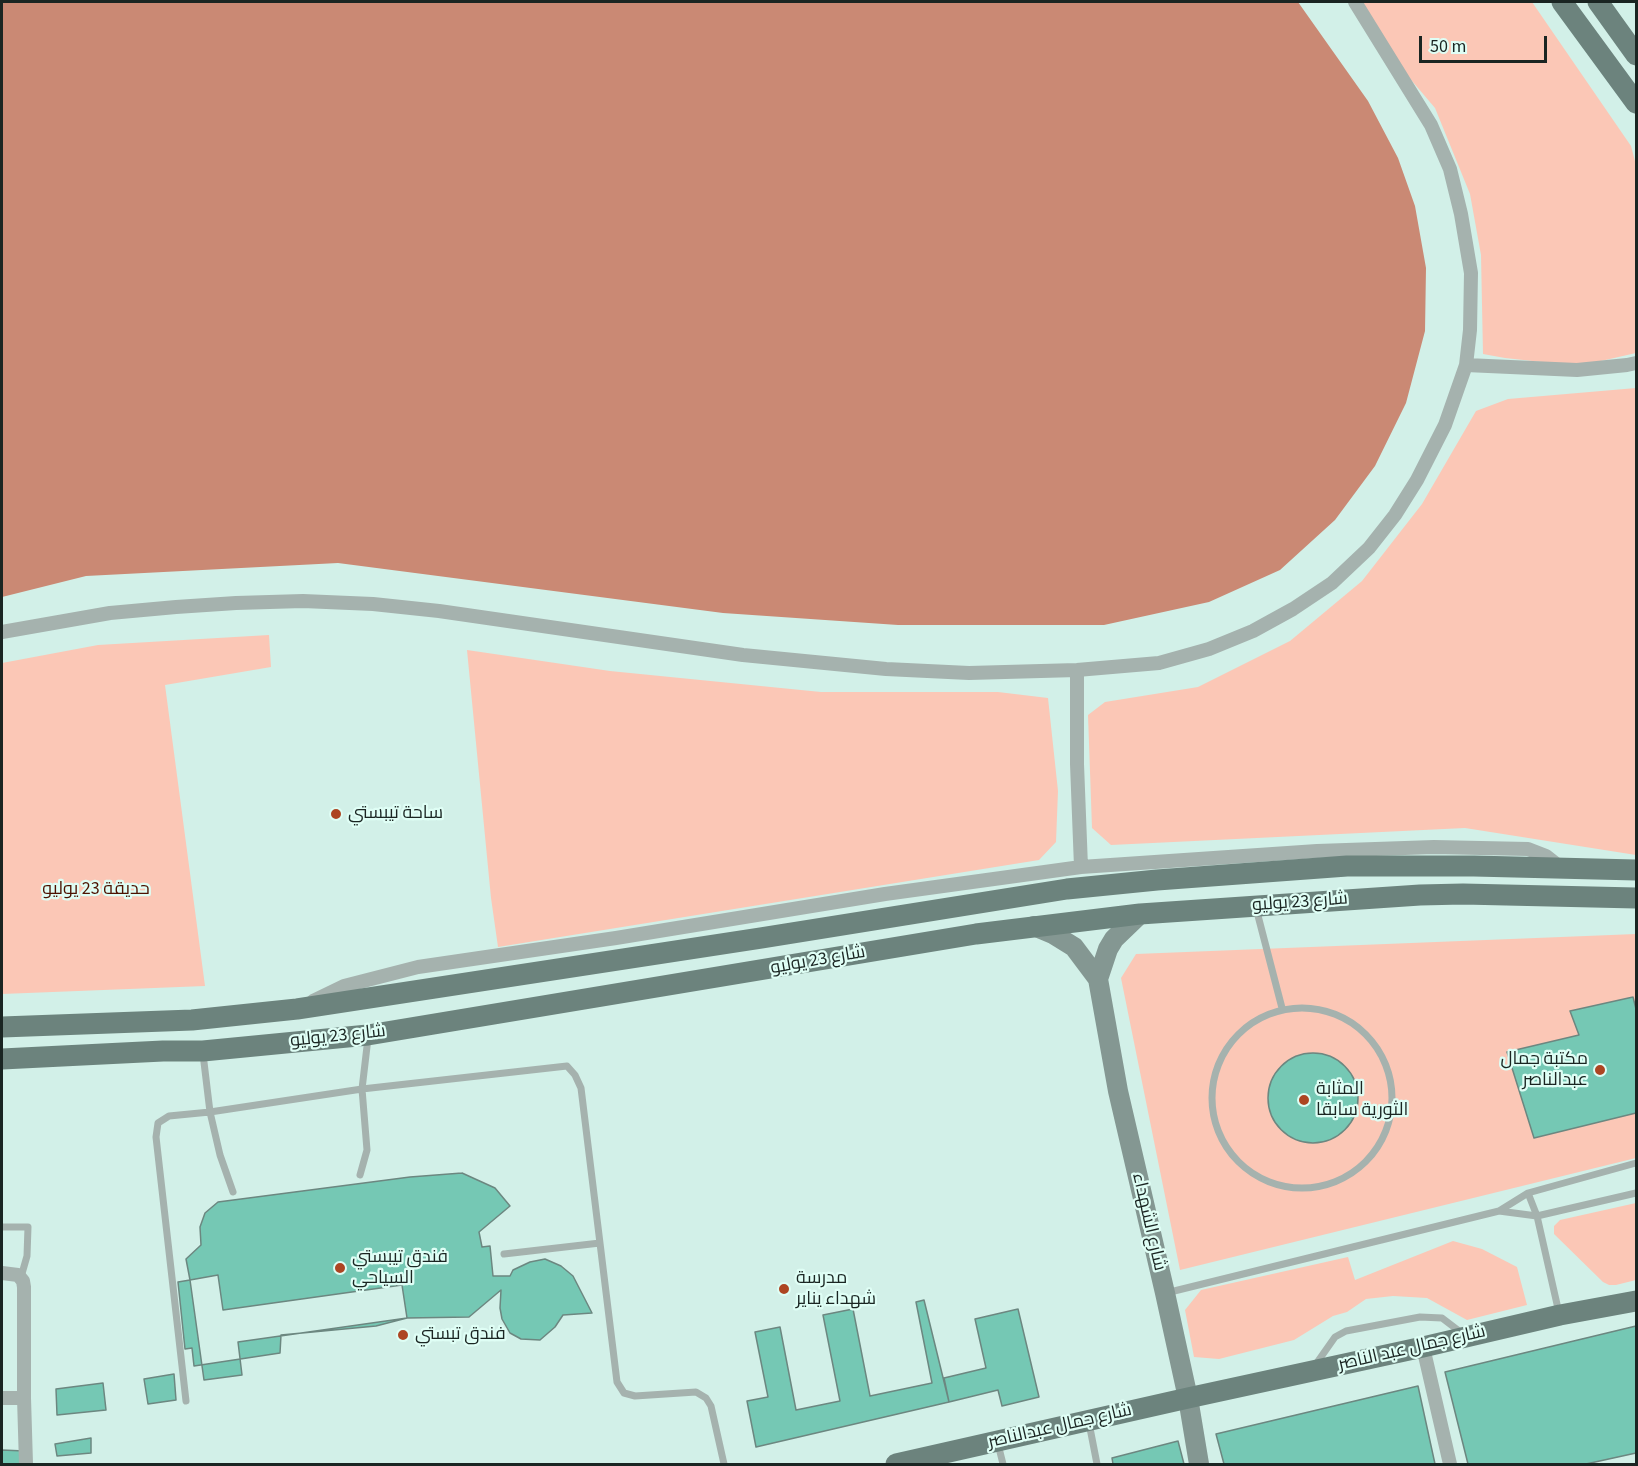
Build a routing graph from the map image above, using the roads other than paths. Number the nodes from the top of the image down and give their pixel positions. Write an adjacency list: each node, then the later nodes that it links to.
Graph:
1 (1355, 2): 7 (street)
2 (1562, 2): 5 (main road)
3 (1598, 2): 4 (main road)
4 (1636, 56)
5 (1636, 103)
6 (1636, 363): 7 (street)
7 (1466, 365): 9 (street)
8 (2, 632): 9 (street)
9 (1077, 670): 10 (street)
10 (1081, 867): 11 (street); 13 (street)
11 (1562, 869): 12 (main road, شارع 23 يوليو); 17 (main road, شارع 23 يوليو)
12 (1636, 870)
13 (901, 892): 17 (street); 21 (street)
14 (1636, 898): 15 (main road, شارع 23 يوليو)
15 (1255, 906): 16 (main road, شارع 23 يوليو); 20 (lane)
16 (1140, 914): 18 (main road, شارع 23 يوليو); 19 (street, شارع الشهداء)
17 (904, 915): 21 (main road, شارع 23 يوليو)
18 (1034, 926): 19 (street, شارع الشهداء); 24 (main road, شارع 23 يوليو)
19 (1098, 979): 41 (street, شارع الشهداء)
20 (1282, 1008): 20 (lane)
21 (297, 1009): 22 (main road, شارع 23 يوليو)
22 (201, 1019): 23 (main road, شارع 23 يوليو); 25 (main road)
23 (2, 1027)
24 (368, 1035): 25 (main road, شارع 23 يوليو); 27 (lane)
25 (203, 1051): 26 (main road, شارع 23 يوليو); 28 (lane)
26 (2, 1059)
27 (362, 1089): 28 (lane); 30 (lane); 37 (lane)
28 (210, 1112): 31 (lane); 50 (lane)
29 (1636, 1163): 32 (lane)
30 (360, 1175)
31 (233, 1192)
32 (1528, 1192): 34 (lane); 35 (lane)
33 (1636, 1193): 35 (lane)
34 (1499, 1211): 35 (lane); 41 (lane)
35 (1537, 1216): 43 (lane)
36 (2, 1227): 40 (lane)
37 (600, 1243): 38 (lane); 54 (lane)
38 (504, 1254)
39 (2, 1273): 40 (street)
40 (21, 1278): 48 (street)
41 (1165, 1293): 49 (street, شارع الشهداء)
42 (1636, 1301): 43 (main road, شارع جمال عبد الناصر)
43 (1560, 1315): 44 (main road, شارع جمال عبد الناصر)
44 (1467, 1337): 45 (main road, شارع جمال عبد الناصر); 46 (lane)
45 (1423, 1347): 46 (main road, شارع جمال عبد الناصر); 59 (street)
46 (1312, 1371): 49 (main road, شارع جمال عبد الناصر)
47 (2, 1398): 48 (street)
48 (24, 1398): 53 (street)
49 (1188, 1398): 51 (main road, شارع جمال عبدالناصر); 58 (street, شارع الشهداء)
50 (186, 1401)
51 (1088, 1421): 52 (main road, شارع جمال عبدالناصر); 57 (lane)
52 (998, 1441): 55 (main road, شارع جمال عبدالناصر); 56 (lane)
53 (26, 1464)
54 (724, 1464)
55 (905, 1464)
56 (1003, 1464)
57 (1095, 1464)
58 (1199, 1464)
59 (1450, 1464)

